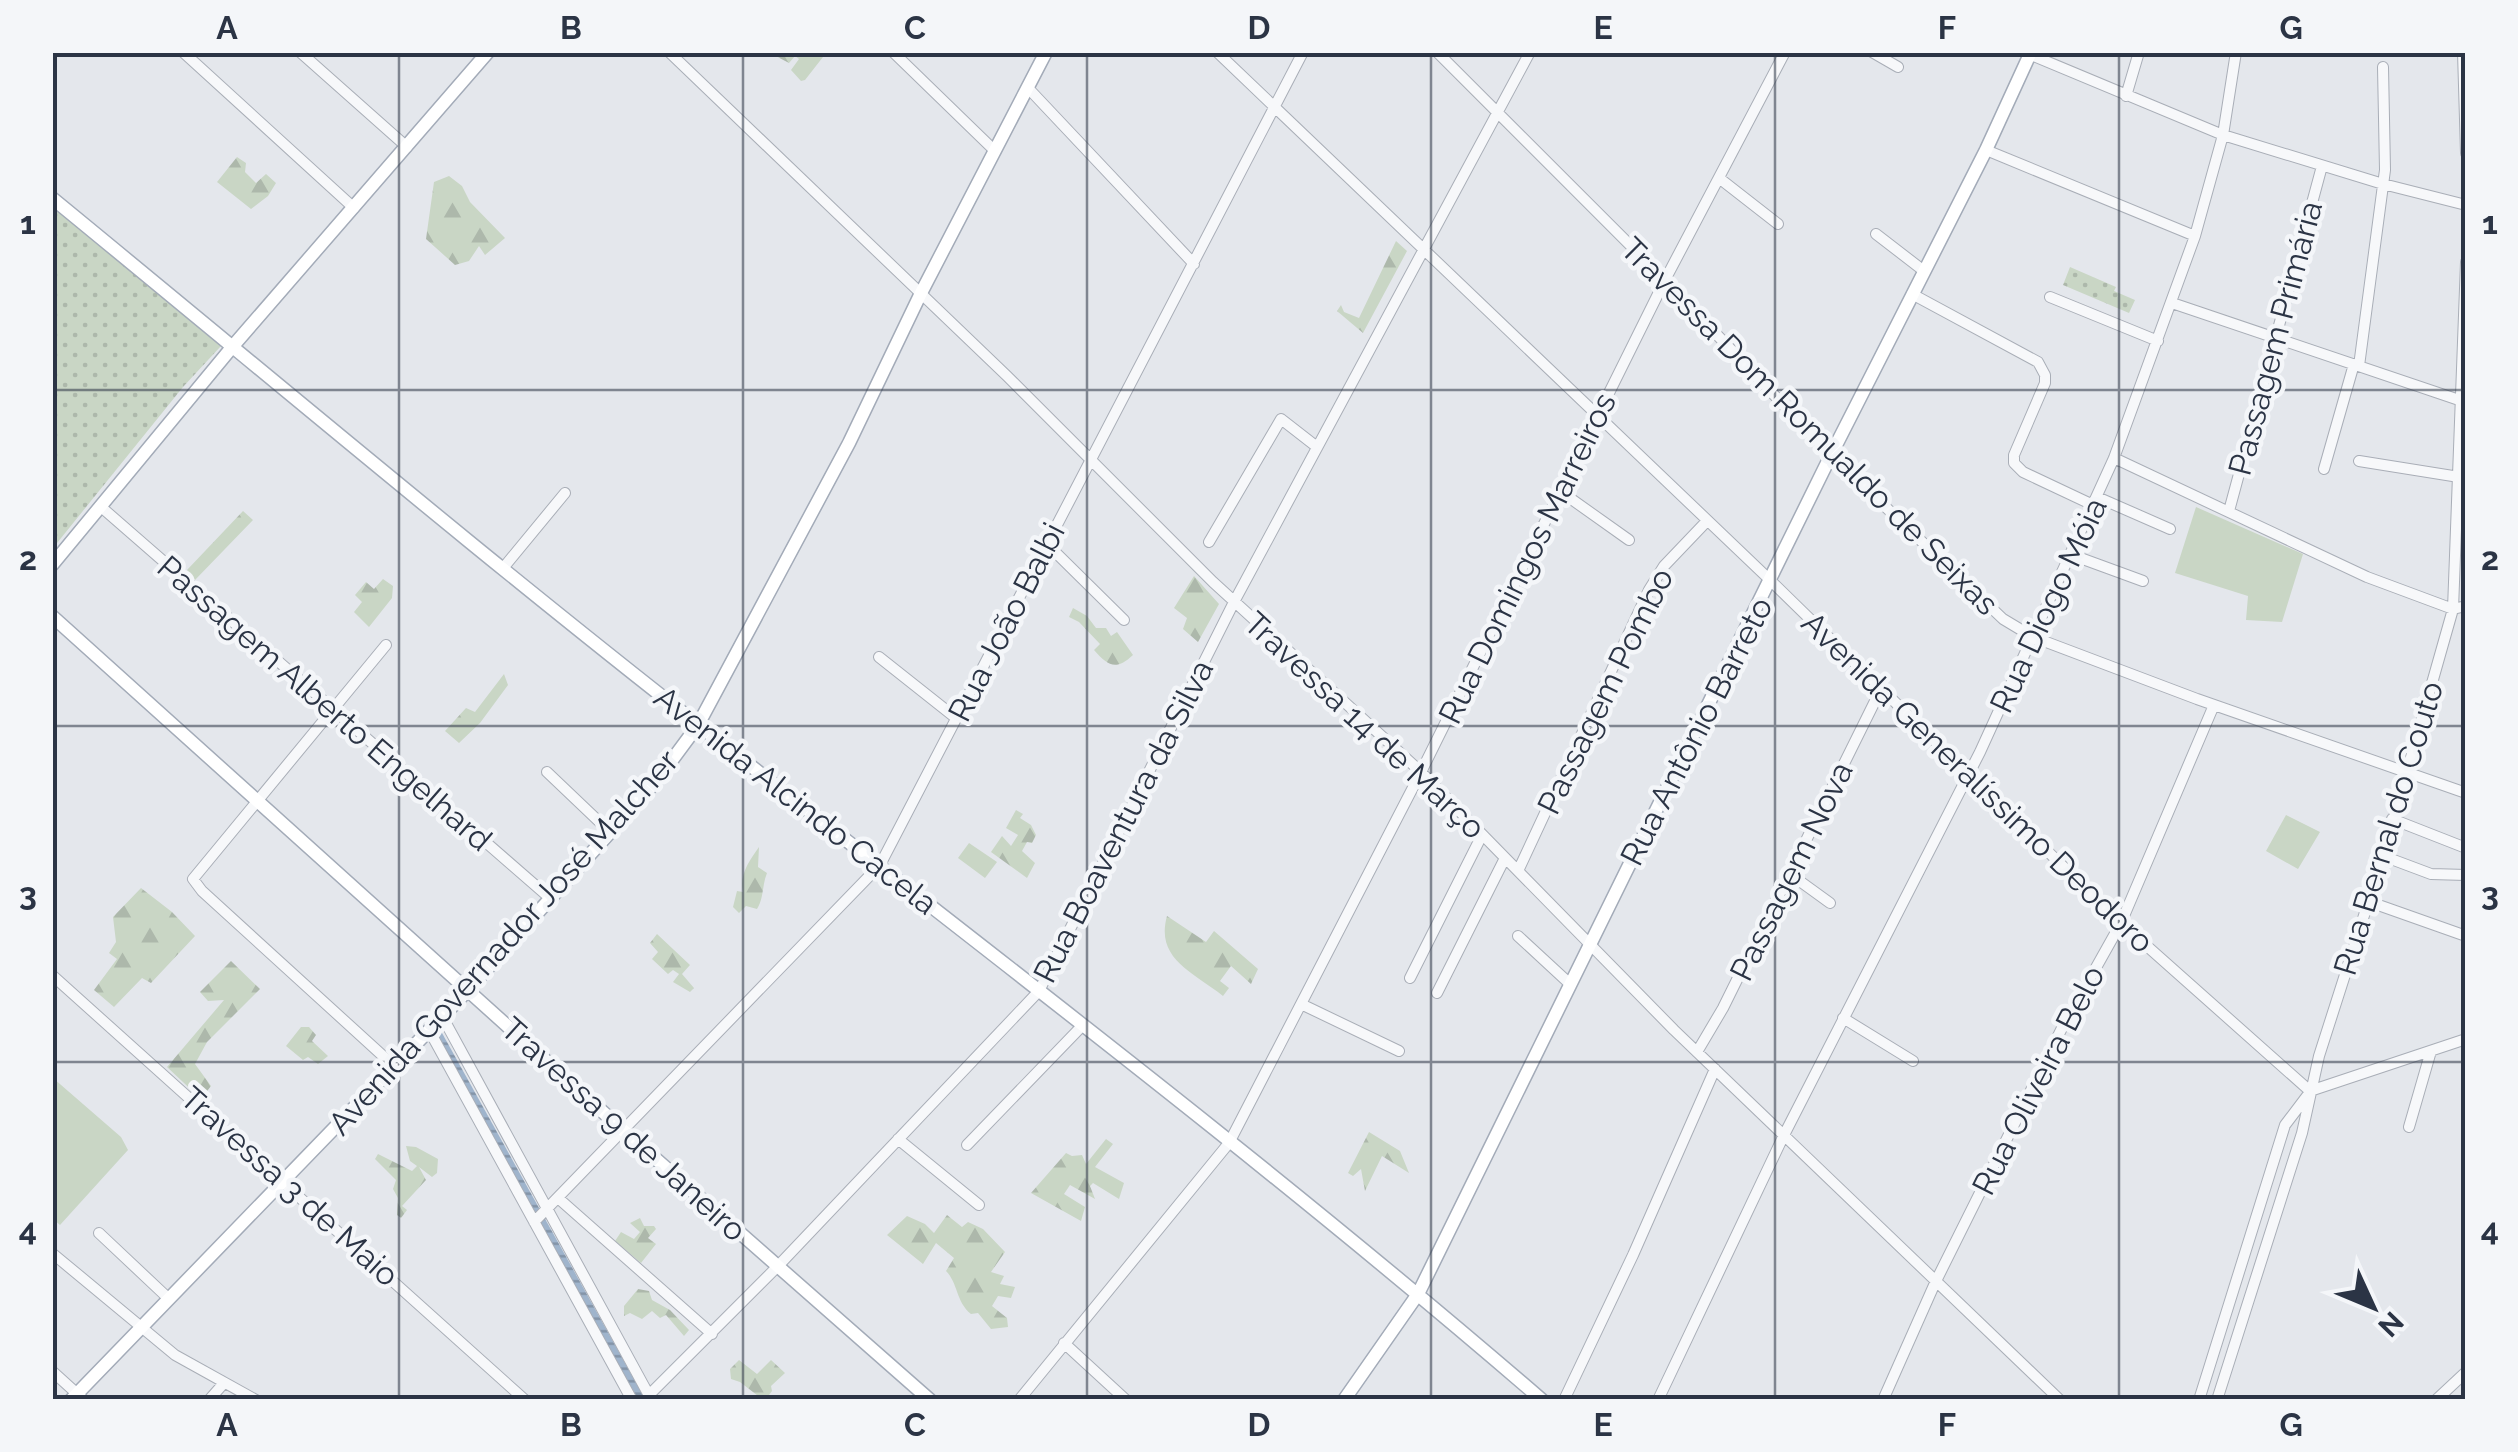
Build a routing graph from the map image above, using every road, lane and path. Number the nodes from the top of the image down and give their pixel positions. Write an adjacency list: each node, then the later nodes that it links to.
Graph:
1 (183, 52): 33 (street)
2 (300, 52): 24 (street)
3 (488, 52): 24 (main road)
4 (668, 52): 42 (street, Travessa 14 de Março)
5 (894, 52): 26 (street)
6 (1046, 52): 19 (main road, Avenida Governador José Malcher)
7 (1217, 52): 21 (street, Avenida Generalíssimo Deodoro)
8 (1303, 52): 21 (street, Rua João Balbi)
9 (1437, 52): 22 (street, Travessa Dom Romualdo de Seixas)
10 (1530, 52): 22 (street, Rua Boaventura da Silva)
11 (1786, 52): 29 (street, Rua Domingos Marreiros)
12 (1872, 52): 17 (street)
13 (2139, 52): 20 (street)
14 (2236, 52): 23 (street, Rua Diogo Móia)
15 (2463, 52): 27 (street)
16 (2028, 54): 20 (street); 25 (main road, Rua Antônio Barreto)
17 (1898, 66)
18 (2382, 67): 30 (street)
19 (1028, 89): 26 (main road, Avenida Governador José Malcher); 39 (street)
20 (2126, 96): 23 (street)
21 (1274, 107): 37 (street, Avenida Generalíssimo Deodoro); 39 (street, Rua João Balbi)
22 (1496, 112): 37 (street, Rua Boaventura da Silva); 41 (street, Travessa Dom Romualdo de Seixas)
23 (2223, 134): 28 (street); 36 (street, Rua Diogo Móia)
24 (407, 147): 33 (main road)
25 (1986, 150): 36 (street); 40 (main road, Rua Antônio Barreto)
26 (995, 151): 42 (main road, Avenida Governador José Malcher)
27 (2466, 154)
28 (2322, 166): 30 (street); 46 (street, Passagem Primária)
29 (1719, 178): 34 (street); 41 (street, Rua Domingos Marreiros)
30 (2383, 184): 32 (street); 49 (street)
31 (52, 198): 48 (main road, Avenida Alcindo Cacela)
32 (2466, 205)
33 (354, 208): 48 (main road)
34 (1778, 224)
35 (1876, 234): 40 (street)
36 (2195, 236): 45 (street, Rua Diogo Móia)
37 (1424, 249): 51 (street, Avenida Generalíssimo Deodoro); 52 (street, Rua Boaventura da Silva)
38 (2466, 262): 50 (street, Rua Bernal do Couto)
39 (1194, 264): 55 (street, Rua João Balbi)
40 (1924, 271): 43 (main road, Rua Antônio Barreto)
41 (1665, 280): 51 (street, Rua Domingos Marreiros); 53 (street, Travessa Dom Romualdo de Seixas)
42 (921, 294): 55 (street, Travessa 14 de Março); 86 (main road, Avenida Governador José Malcher)
43 (1912, 294): 53 (main road, Rua Antônio Barreto); 61 (street)
44 (2050, 296): 47 (street)
45 (2172, 303): 46 (street); 47 (street, Rua Diogo Móia)
46 (2274, 336): 49 (street); 63 (street, Passagem Primária)
47 (2158, 341): 54 (street, Rua Diogo Móia)
48 (233, 346): 62 (main road); 71 (main road, Avenida Alcindo Cacela)
49 (2357, 365): 50 (street); 57 (street)
50 (2462, 402): 58 (street, Rua Bernal do Couto)
51 (1596, 417): 59 (street, Rua Domingos Marreiros); 64 (street, Avenida Generalíssimo Deodoro)
52 (1318, 448): 67 (street); 74 (street, Rua Boaventura da Silva)
53 (1831, 455): 72 (main road, Rua Antônio Barreto); 79 (street, Travessa Dom Romualdo de Seixas)
54 (2114, 458): 61 (street, Rua Diogo Móia); 63 (street)
55 (1089, 461): 68 (street, Rua João Balbi); 74 (street, Travessa 14 de Março)
56 (2359, 461): 58 (street)
57 (2324, 469)
58 (2459, 477): 76 (street, Rua Bernal do Couto)
59 (1560, 491): 66 (street); 89 (street, Rua Domingos Marreiros)
60 (565, 493): 71 (street)
61 (2095, 501): 65 (street); 69 (street, Rua Diogo Móia)
62 (100, 506): 70 (main road); 84 (street, Passagem Alberto Engelhard)
63 (2229, 511): 76 (street)
64 (1706, 522): 72 (street, Avenida Generalíssimo Deodoro); 100 (street, Passagem Pombo)
65 (2170, 529)
66 (1629, 540)
67 (1209, 542)
68 (1046, 544): 78 (street); 85 (street, Rua João Balbi)
69 (2072, 554): 73 (street); 79 (street, Rua Diogo Móia)
70 (52, 566)
71 (504, 568): 86 (main road, Avenida Alcindo Cacela)
72 (1771, 580): 82 (street, Avenida Generalíssimo Deodoro); 109 (main road, Rua Antônio Barreto)
73 (2143, 581)
74 (1234, 602): 89 (street, Travessa 14 de Março); 114 (street, Rua Boaventura da Silva)
75 (2466, 606): 76 (street)
76 (2453, 610): 87 (street, Rua Bernal do Couto)
77 (52, 616): 92 (main road, Travessa 9 de Janeiro)
78 (1124, 620)
79 (2033, 637): 83 (street, Travessa Dom Romualdo de Seixas); 90 (street, Rua Diogo Móia)
80 (386, 646): 84 (street)
81 (879, 657): 85 (street)
82 (1882, 689): 90 (street, Avenida Generalíssimo Deodoro); 101 (street, Passagem Nova)
83 (2214, 706): 87 (street, Travessa Dom Romualdo de Seixas); 106 (street, Rua Oliveira Belo)
84 (330, 710): 92 (street); 103 (street, Passagem Alberto Engelhard)
85 (956, 718): 99 (street, Rua João Balbi)
86 (698, 725): 94 (main road, Avenida Governador José Malcher); 99 (main road, Avenida Alcindo Cacela)
87 (2406, 771): 91 (street, Travessa Dom Romualdo de Seixas); 93 (street, Rua Bernal do Couto)
88 (548, 772): 94 (street)
89 (1420, 772): 95 (street, Travessa 14 de Março); 116 (street, Rua Domingos Marreiros)
90 (1968, 774): 106 (street, Avenida Generalíssimo Deodoro); 118 (street, Rua Diogo Móia)
91 (2466, 793)
92 (258, 799): 113 (main road, Travessa 9 de Janeiro); 126 (street)
93 (2392, 820): 96 (street); 97 (street, Rua Bernal do Couto)
94 (610, 832): 103 (main road, Avenida Governador José Malcher)
95 (1482, 835): 98 (street, Travessa 14 de Março); 111 (street)
96 (2466, 848)
97 (2382, 856): 102 (street); 104 (street, Rua Bernal do Couto)
98 (1504, 858): 100 (street, Travessa 14 de Março); 115 (street)
99 (880, 865): 114 (main road, Avenida Alcindo Cacela); 130 (street, Rua João Balbi)
100 (1518, 871): 109 (street, Travessa 14 de Março)
101 (1790, 874): 105 (street); 124 (street, Passagem Nova)
102 (2466, 875)
103 (551, 899): 113 (main road, Avenida Governador José Malcher)
104 (2368, 901): 108 (street); 128 (street, Rua Bernal do Couto)
105 (1830, 903)
106 (2121, 922): 128 (street, Avenida Generalíssimo Deodoro); 143 (street, Rua Oliveira Belo)
107 (1518, 936): 112 (street)
108 (2466, 936)
109 (1590, 944): 112 (main road, Rua Antônio Barreto); 124 (street, Travessa 14 de Março)
110 (52, 975): 135 (street, Travessa 3 de Maio)
111 (1410, 978)
112 (1570, 984): 144 (main road, Rua Antônio Barreto)
113 (468, 990): 117 (main road, Avenida Governador José Malcher); 130 (main road, Travessa 9 de Janeiro)
114 (1039, 991): 119 (main road, Avenida Alcindo Cacela); 132 (street, Rua Boaventura da Silva)
115 (1437, 994)
116 (1301, 1004): 123 (street); 133 (street, Rua Domingos Marreiros)
117 (442, 1016): 120 (main road, Avenida Governador José Malcher); 138 (street)
118 (1843, 1018): 125 (street); 131 (street, Rua Diogo Móia)
119 (1082, 1026): 133 (main road, Avenida Alcindo Cacela); 134 (street)
120 (429, 1030): 126 (main road, Avenida Governador José Malcher); 139 (street)
121 (2466, 1039): 122 (street)
122 (2431, 1050): 128 (street); 129 (street)
123 (1399, 1051)
124 (1697, 1052): 127 (street, Travessa 14 de Março)
125 (1914, 1061)
126 (394, 1066): 135 (main road, Avenida Governador José Malcher)
127 (1715, 1070): 131 (street, Travessa 14 de Março); 164 (street)
128 (2310, 1092): 154 (street, Rua Bernal do Couto); 168 (street, Rua Bernal do Couto)
129 (2409, 1127)
130 (624, 1131): 136 (street, Rua João Balbi); 142 (main road, Travessa 9 de Janeiro)
131 (1783, 1137): 143 (street, Travessa 14 de Março); 165 (street, Rua Diogo Móia)
132 (898, 1138): 137 (street); 142 (street, Rua Boaventura da Silva)
133 (1229, 1143): 144 (main road, Avenida Alcindo Cacela); 148 (street, Rua Domingos Marreiros)
134 (967, 1145)
135 (284, 1180): 145 (main road, Avenida Governador José Malcher); 157 (street, Travessa 3 de Maio)
136 (558, 1198): 138 (street, Rua João Balbi); 147 (street)
137 (979, 1205)
138 (546, 1210): 139 (street, Rua João Balbi); 153 (street)
139 (534, 1222): 158 (street)
140 (99, 1233): 145 (street)
141 (52, 1253): 146 (street)
142 (778, 1266): 147 (street, Rua Boaventura da Silva); 159 (main road, Travessa 9 de Janeiro)
143 (1934, 1283): 166 (street, Rua Oliveira Belo); 167 (street, Travessa 14 de Março)
144 (1418, 1294): 162 (main road, Rua Antônio Barreto); 163 (main road, Avenida Alcindo Cacela)
145 (168, 1298): 146 (main road, Avenida Governador José Malcher)
146 (142, 1328): 151 (street); 152 (main road, Avenida Governador José Malcher)
147 (712, 1334): 153 (street, Rua Boaventura da Silva)
148 (1064, 1343): 160 (street, Rua Domingos Marreiros); 161 (street)
149 (52, 1371): 152 (street)
150 (2463, 1379): 169 (street)
151 (224, 1383): 155 (street); 156 (street)
152 (77, 1397)
153 (648, 1398)
154 (2220, 1398)
155 (210, 1400)
156 (256, 1400)
157 (525, 1400)
158 (632, 1400)
159 (930, 1400)
160 (1019, 1400)
161 (1126, 1400)
162 (1344, 1400)
163 (1542, 1400)
164 (1564, 1400)
165 (1658, 1400)
166 (1883, 1400)
167 (2060, 1400)
168 (2199, 1400)
169 (2436, 1400)

